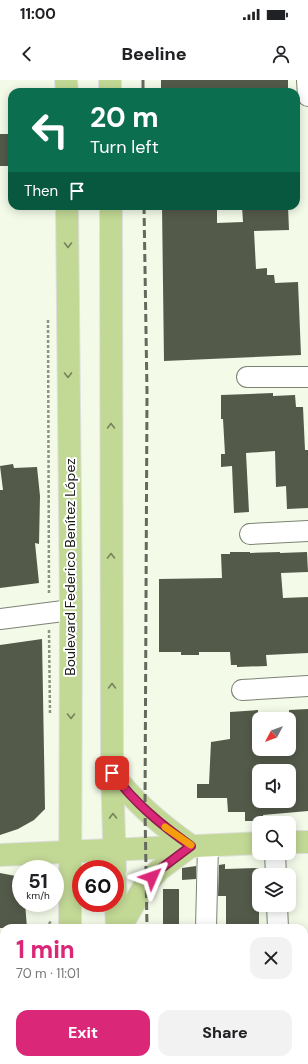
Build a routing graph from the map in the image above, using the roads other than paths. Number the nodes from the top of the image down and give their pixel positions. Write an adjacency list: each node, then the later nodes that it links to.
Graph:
1 (307, 80): 2 (street)
2 (308, 96)
3 (67, 210): 9 (main road, Boulevard Federico Benítez López, one-way to 9)
4 (111, 210): 13 (main road, one-way to 4)
5 (248, 377): 6 (street)
6 (308, 377)
7 (308, 531): 8 (street)
8 (250, 534)
9 (71, 610): 10 (street); 18 (main road, Boulevard Federico Benítez López, one-way to 18)
10 (0, 619)
11 (308, 686): 12 (street)
12 (242, 690)
13 (112, 773): 17 (main road); 20 (main road, one-way to 13)
14 (296, 842): 15 (main road)
15 (308, 842)
16 (252, 844): 17 (main road)
17 (199, 845): 20 (main road); 25 (main road); 26 (street)
18 (70, 852): 19 (main road); 20 (main road); 23 (main road, Boulevard Federico Benítez López)
19 (0, 855)
20 (114, 859)
21 (116, 912): 24 (main road)
22 (277, 912): 27 (street)
23 (70, 924)
24 (117, 924)
25 (122, 924)
26 (206, 924)
27 (278, 924)

